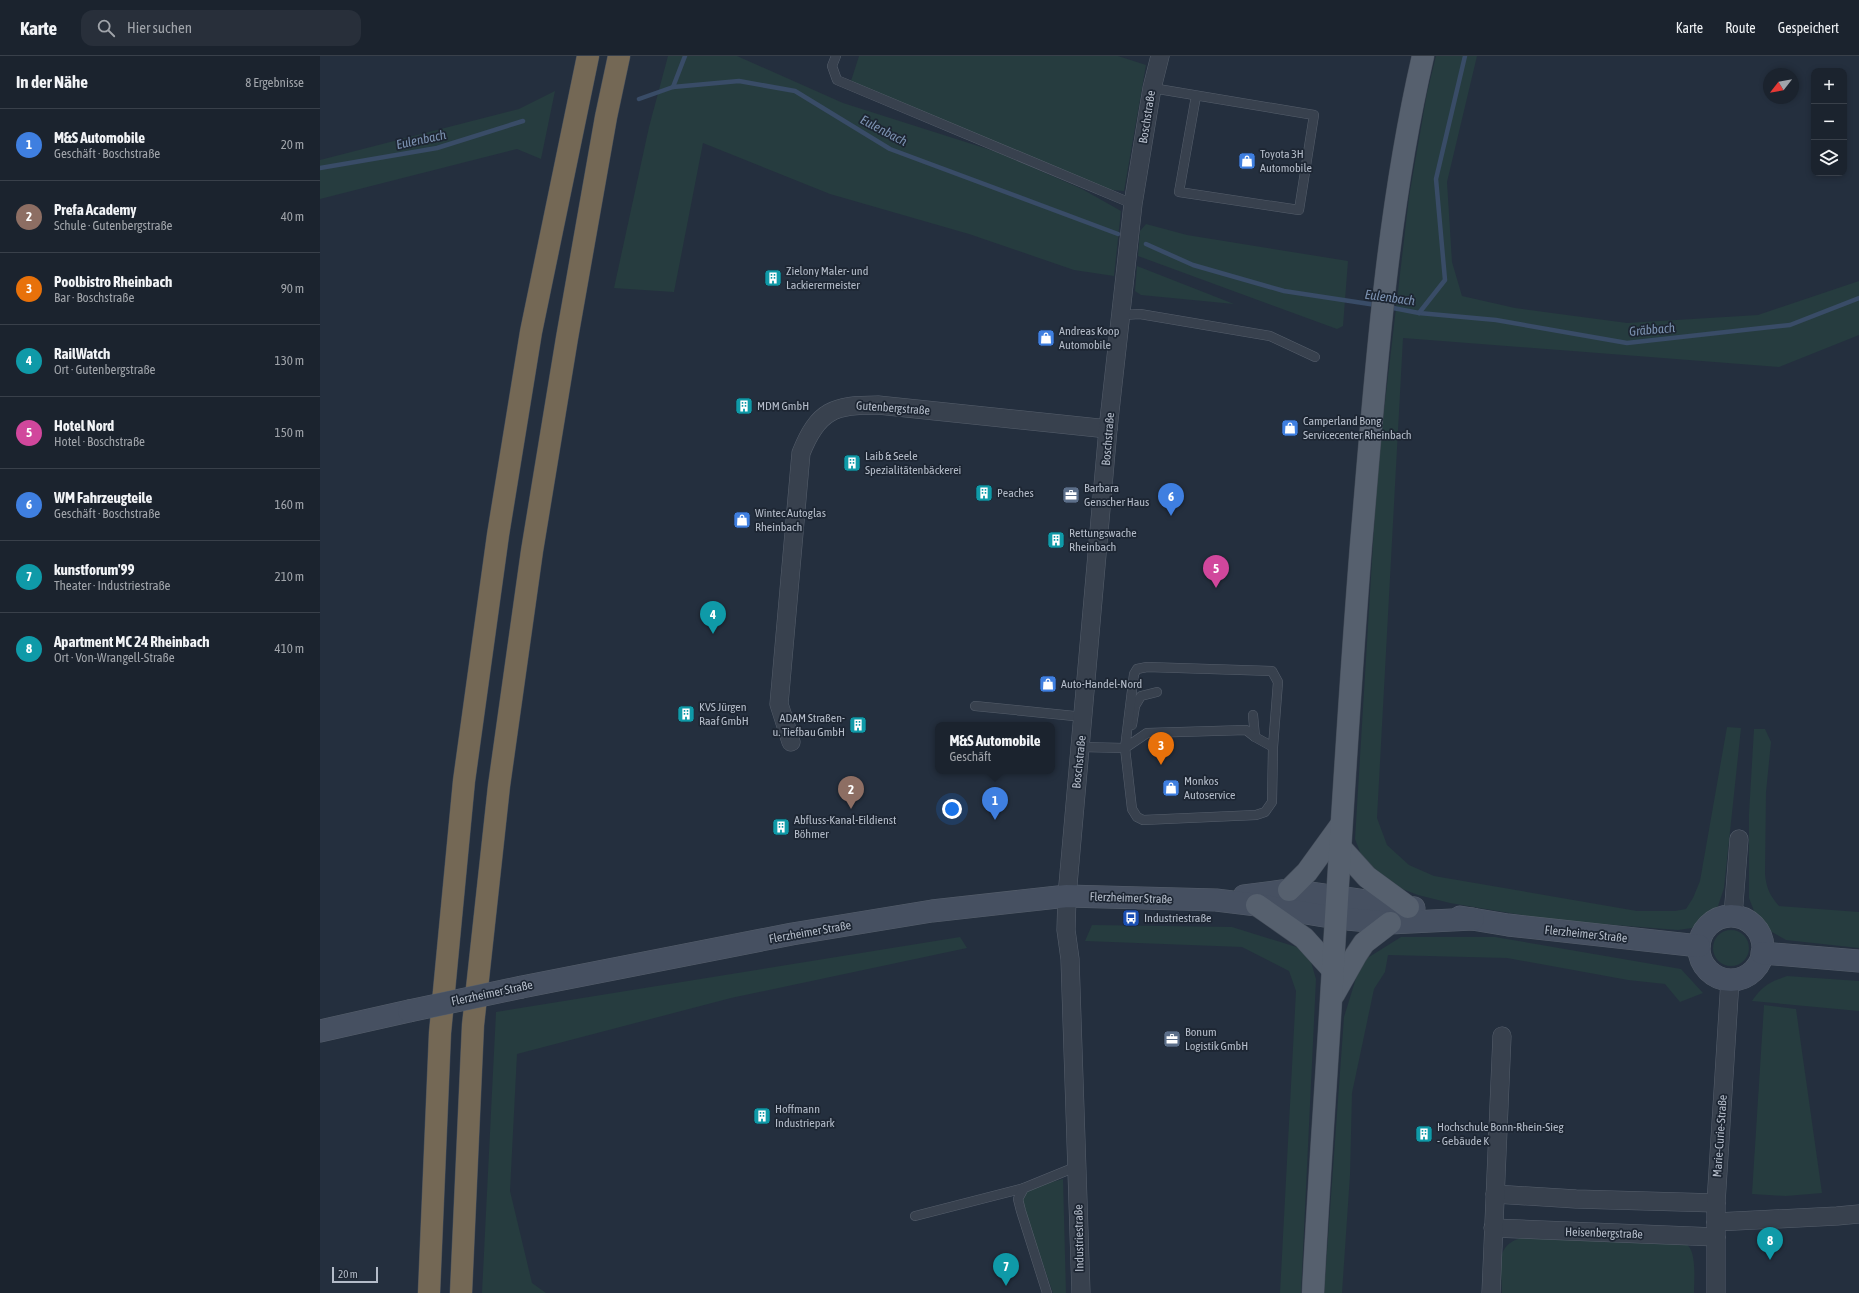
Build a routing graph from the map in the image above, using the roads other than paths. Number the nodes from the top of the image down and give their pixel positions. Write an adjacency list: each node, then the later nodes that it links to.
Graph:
1 (588, 56): 50 (highway)
2 (619, 56): 51 (highway)
3 (836, 56): 8 (lane)
4 (1160, 56): 6 (street, Boschstraße)
5 (1423, 56): 21 (main road)
6 (1152, 88): 7 (lane); 8 (street, Boschstraße)
7 (1196, 96): 7 (lane)
8 (1133, 204): 9 (street, Boschstraße)
9 (1122, 315): 10 (lane); 11 (street, Boschstraße)
10 (1315, 357)
11 (1108, 428): 15 (street, Boschstraße); 17 (street, Gutenbergstraße)
12 (1157, 692): 20 (lane)
13 (975, 706): 15 (lane)
14 (1254, 715): 16 (lane)
15 (1084, 717): 18 (street, Boschstraße)
16 (1255, 737): 19 (lane); 20 (lane)
17 (791, 742)
18 (1081, 747): 20 (lane); 25 (street, Boschstraße)
19 (1274, 747): 20 (lane); 20 (lane)
20 (1125, 748)
21 (1341, 825): 23 (main road); 24 (main road)
22 (1739, 839): 30 (street)
23 (1339, 846): 26 (main road); 29 (main road)
24 (1288, 890): 26 (main road, Flerzheimer Straße); 27 (main road, Flerzheimer Straße)
25 (1067, 896): 27 (main road, Flerzheimer Straße); 40 (main road, Flerzheimer Straße, bridge); 42 (street, Industriestraße)
26 (1337, 896): 29 (main road, Flerzheimer Straße); 31 (main road)
27 (1216, 900): 28 (main road, Flerzheimer Straße)
28 (1257, 905): 31 (main road, Flerzheimer Straße); 37 (main road)
29 (1408, 907): 32 (main road, Flerzheimer Straße)
30 (1733, 916): 34 (main road); 35 (main road)
31 (1336, 918): 33 (main road, Flerzheimer Straße); 37 (main road)
32 (1473, 919): 33 (main road, Flerzheimer Straße); 34 (main road, Flerzheimer Straße)
33 (1390, 923): 39 (main road)
34 (1698, 946): 38 (main road)
35 (1762, 953): 36 (main road); 38 (main road)
36 (1859, 962)
37 (1333, 970): 39 (main road)
38 (1730, 980): 45 (street, Marie-Curie-Straße)
39 (1331, 1001): 54 (main road)
40 (320, 1031)
41 (1502, 1036): 44 (street)
42 (1078, 1166): 43 (lane); 53 (street, Industriestraße)
43 (1024, 1188): 47 (lane); 52 (lane)
44 (1495, 1194): 45 (street); 48 (street)
45 (1716, 1203): 49 (street, Marie-Curie-Straße)
46 (1859, 1214): 49 (street, Heisenbergstraße)
47 (914, 1216)
48 (1493, 1228): 49 (street, Heisenbergstraße); 55 (street)
49 (1716, 1230): 56 (street, Marie-Curie-Straße)
50 (428, 1293)
51 (461, 1293)
52 (1047, 1293)
53 (1081, 1293)
54 (1313, 1293)
55 (1491, 1293)
56 (1716, 1293)

